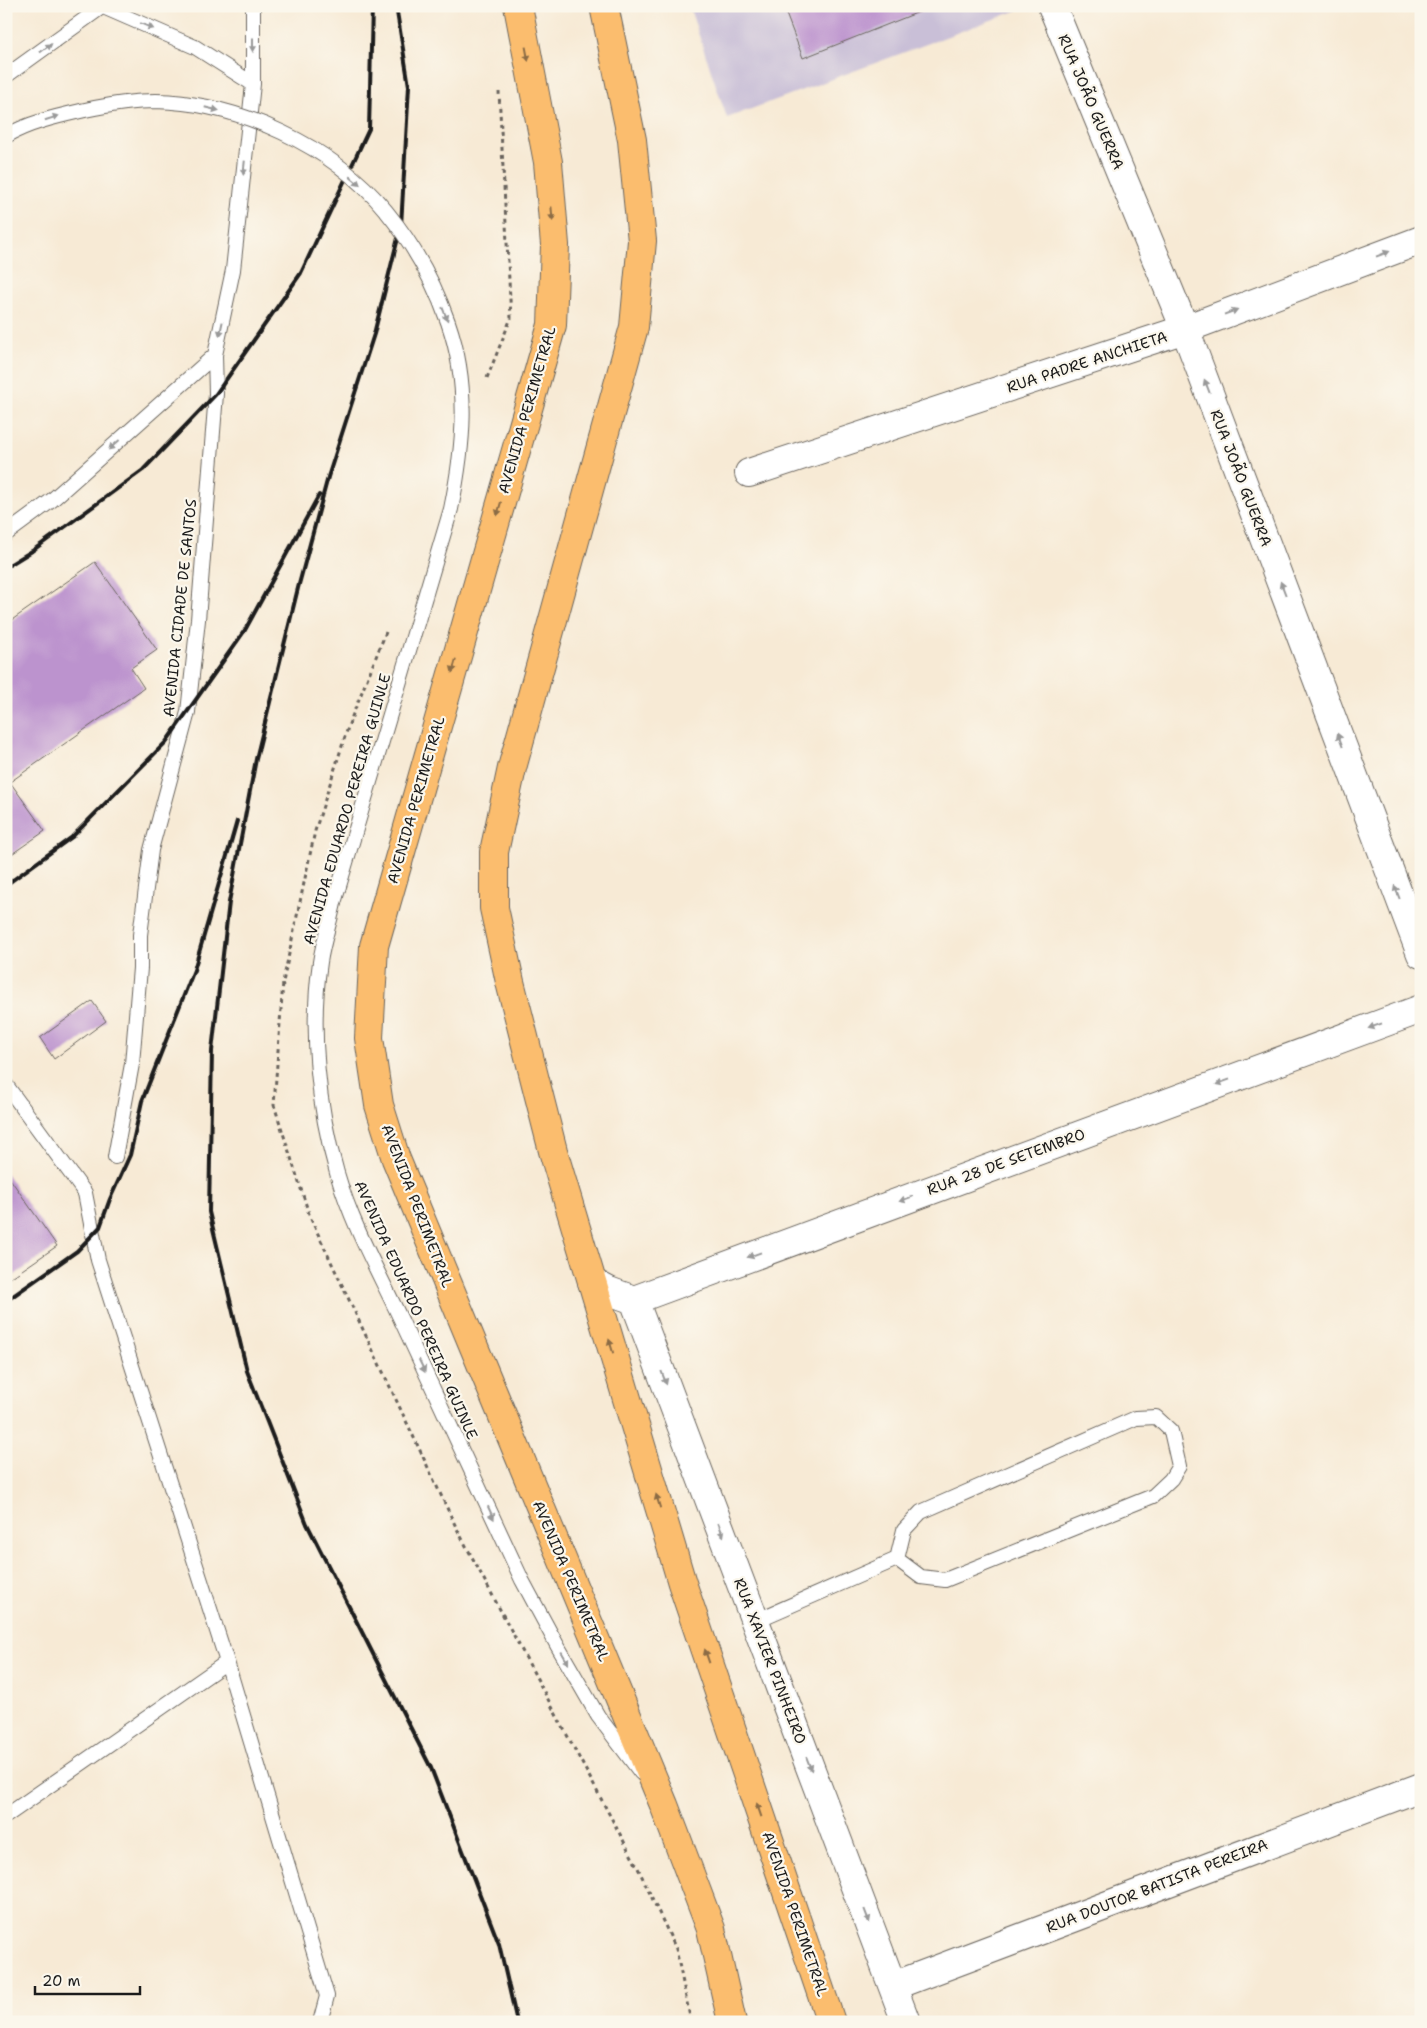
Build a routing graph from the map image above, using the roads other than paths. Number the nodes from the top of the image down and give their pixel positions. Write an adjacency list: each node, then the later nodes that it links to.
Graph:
1 (102, 6): 6 (lane, one-way to 1); 7 (lane, one-way to 7)
2 (253, 6): 7 (lane, AVENIDA CIDADE DE SANTOS, one-way to 7)
3 (518, 6): 24 (main road, AVENIDA PERIMETRAL, one-way to 24)
4 (604, 6): 18 (main road, AVENIDA PERIMETRAL)
5 (1052, 6): 10 (street, RUA JOÃO GUERRA)
6 (6, 76)
7 (253, 84): 11 (lane, AVENIDA CIDADE DE SANTOS, one-way to 11)
8 (6, 136): 24 (lane, AVENIDA EDUARDO PEREIRA GUINLE, one-way to 24, bridge)
9 (1421, 240): 10 (street, RUA PADRE ANCHIETA, one-way to 9)
10 (1186, 329): 12 (street, RUA PADRE ANCHIETA); 14 (street, RUA JOÃO GUERRA, one-way to 10)
11 (215, 355): 13 (lane, one-way to 13); 17 (lane, AVENIDA CIDADE DE SANTOS)
12 (749, 472)
13 (6, 534)
14 (1421, 954)
15 (1421, 1009): 19 (street, RUA 28 DE SETEMBRO, one-way to 19)
16 (6, 1085): 22 (lane)
17 (115, 1157)
18 (592, 1282): 19 (street); 29 (main road, AVENIDA PERIMETRAL, one-way to 18)
19 (634, 1300): 21 (street, RUA XAVIER PINHEIRO, one-way to 21)
20 (897, 1559): 20 (lane); 21 (lane)
21 (755, 1621): 26 (street, RUA XAVIER PINHEIRO, one-way to 26)
22 (227, 1662): 25 (lane); 27 (lane)
23 (1421, 1787): 26 (street, RUA DOUTOR BATISTA PEREIRA)
24 (664, 1805): 28 (main road, AVENIDA PERIMETRAL)
25 (6, 1816)
26 (893, 1986): 30 (street, RUA XAVIER PINHEIRO)
27 (320, 2022)
28 (732, 2022)
29 (831, 2022)
30 (906, 2022)

